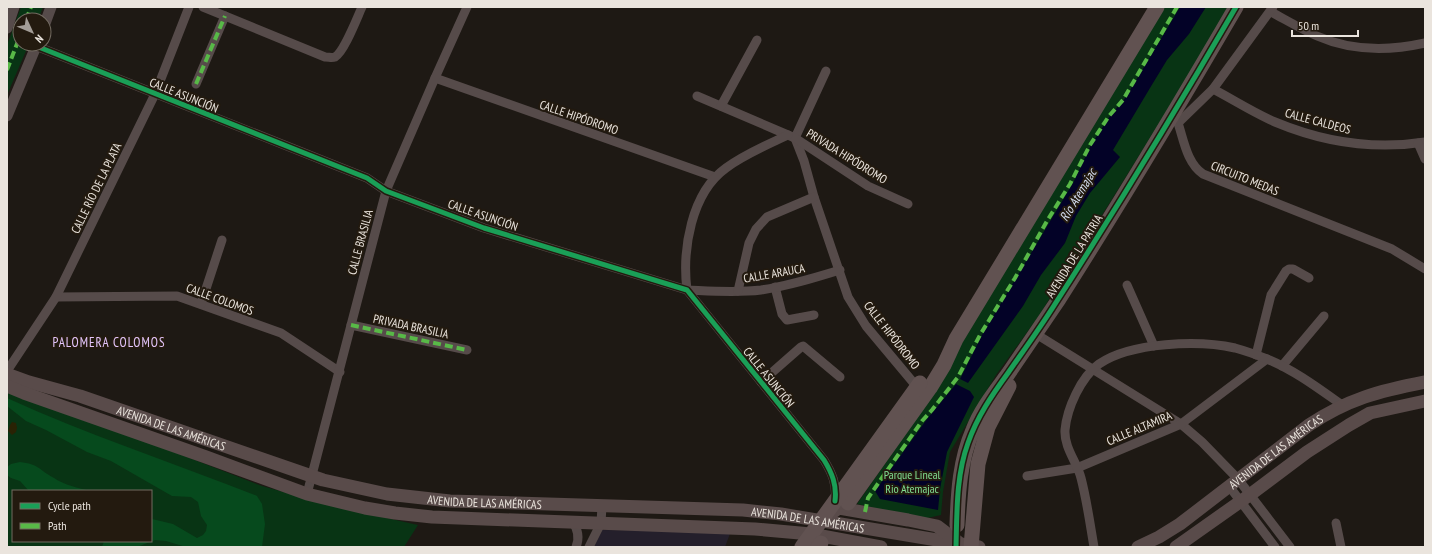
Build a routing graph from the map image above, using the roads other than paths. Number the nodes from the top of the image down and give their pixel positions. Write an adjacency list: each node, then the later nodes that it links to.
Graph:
1 (14, 7): 10 (street)
2 (189, 7): 19 (street, CALLE RÍO DE LA PLATA)
3 (203, 7): 9 (street)
4 (362, 7): 9 (street)
5 (467, 7): 16 (street, CALLE BRASILIA)
6 (1157, 7): 45 (main road)
7 (1236, 7): 23 (main road, AVENIDA DE LA PATRIA)
8 (1272, 9): 12 (street); 18 (street)
9 (225, 16): 17 (street)
10 (7, 28)
11 (757, 40): 21 (street)
12 (1425, 43)
13 (52, 51): 19 (street, CALLE ASUNCIÓN)
14 (34, 52): 22 (street)
15 (826, 71): 24 (street, PRIVADA HIPÓDROMO)
16 (434, 78): 27 (street, CALLE HIPÓDROMO); 28 (street, CALLE BRASILIA)
17 (196, 84)
18 (1213, 89): 23 (street); 25 (street, CALLE CALDEOS)
19 (155, 94): 28 (street, CALLE ASUNCIÓN); 39 (street, CALLE RÍO DE LA PLATA)
20 (697, 96): 21 (street, PRIVADA HIPÓDROMO)
21 (721, 106): 24 (street, PRIVADA HIPÓDROMO)
22 (7, 116)
23 (1173, 124): 32 (street, CIRCUITO MEDAS); 44 (main road, AVENIDA DE LA PATRIA)
24 (791, 137): 27 (street); 29 (street, CALLE HIPÓDROMO); 30 (street, PRIVADA HIPÓDROMO)
25 (1422, 142): 26 (street)
26 (1425, 159)
27 (715, 177): 37 (street)
28 (386, 191): 37 (street, CALLE ASUNCIÓN); 43 (street, CALLE BRASILIA)
29 (814, 197): 33 (street, CALLE HIPÓDROMO); 38 (street)
30 (908, 204)
31 (222, 240): 40 (street)
32 (1425, 269)
33 (840, 270): 36 (street, CALLE ARAUCA); 58 (street, CALLE HIPÓDROMO)
34 (1309, 278): 48 (street)
35 (1127, 285): 46 (street)
36 (775, 288): 38 (street, CALLE ARAUCA); 41 (street)
37 (687, 290): 38 (street, CALLE ARAUCA); 55 (street, CALLE ASUNCIÓN)
38 (738, 291)
39 (56, 297): 40 (street, CALLE COLOMOS); 53 (street, CALLE RÍO DE LA PLATA)
40 (201, 304): 52 (street, CALLE COLOMOS)
41 (814, 315)
42 (1324, 316): 50 (street)
43 (351, 325): 47 (street, PRIVADA BRASILIA); 52 (street, CALLE BRASILIA)
44 (1036, 334): 51 (street); 76 (main road, AVENIDA DE LA PATRIA); 78 (main road, AVENIDA DE LA PATRIA)
45 (956, 339): 58 (main road); 70 (main road)
46 (1154, 346): 48 (street); 51 (street)
47 (466, 350)
48 (1256, 355): 49 (street)
49 (1267, 359): 50 (street); 61 (street, CALLE ALTAMIRA)
50 (1282, 366): 60 (street)
51 (1093, 369): 61 (street); 62 (street)
52 (340, 372): 63 (street, CALLE BRASILIA)
53 (7, 373): 63 (main road, AVENIDA DE LAS AMÉRICAS)
54 (840, 377): 55 (street)
55 (761, 382): 70 (street, CALLE ASUNCIÓN)
56 (1425, 382): 60 (main road, AVENIDA DE LAS AMÉRICAS)
57 (7, 386): 67 (main road, AVENIDA DE LAS AMÉRICAS)
58 (918, 387): 70 (main road)
59 (1425, 401): 69 (main road, AVENIDA DE LAS AMÉRICAS)
60 (1342, 406): 65 (main road, AVENIDA DE LAS AMÉRICAS)
61 (1181, 424): 62 (street, CALLE ALTAMIRA); 65 (street)
62 (1077, 468): 64 (street, CALLE ALTAMIRA); 83 (street)
63 (312, 476): 66 (main road, AVENIDA DE LAS AMÉRICAS); 67 (street, CALLE BRASILIA)
64 (1026, 476)
65 (1234, 482): 69 (street); 84 (main road, AVENIDA DE LAS AMÉRICAS)
66 (349, 485): 68 (main road); 71 (main road, AVENIDA DE LAS AMÉRICAS)
67 (307, 494): 68 (main road, AVENIDA DE LAS AMÉRICAS)
68 (321, 498): 73 (main road, AVENIDA DE LAS AMÉRICAS)
69 (1246, 498): 85 (main road, AVENIDA DE LAS AMÉRICAS); 86 (street); 87 (street)
70 (842, 502): 72 (main road)
71 (602, 506): 72 (main road, AVENIDA DE LAS AMÉRICAS); 74 (street)
72 (821, 520): 77 (main road); 78 (main road, AVENIDA DE LAS AMÉRICAS)
73 (572, 521): 74 (main road, AVENIDA DE LAS AMÉRICAS); 79 (street)
74 (601, 522): 77 (main road, AVENIDA DE LAS AMÉRICAS); 80 (street)
75 (1336, 523): 88 (street)
76 (957, 524)
77 (816, 541): 81 (main road); 82 (main road, AVENIDA DE LAS AMÉRICAS)
78 (971, 546)
79 (576, 547)
80 (589, 547)
81 (802, 547)
82 (882, 547)
83 (1094, 547)
84 (1138, 547)
85 (1176, 547)
86 (1275, 547)
87 (1290, 547)
88 (1341, 547)

